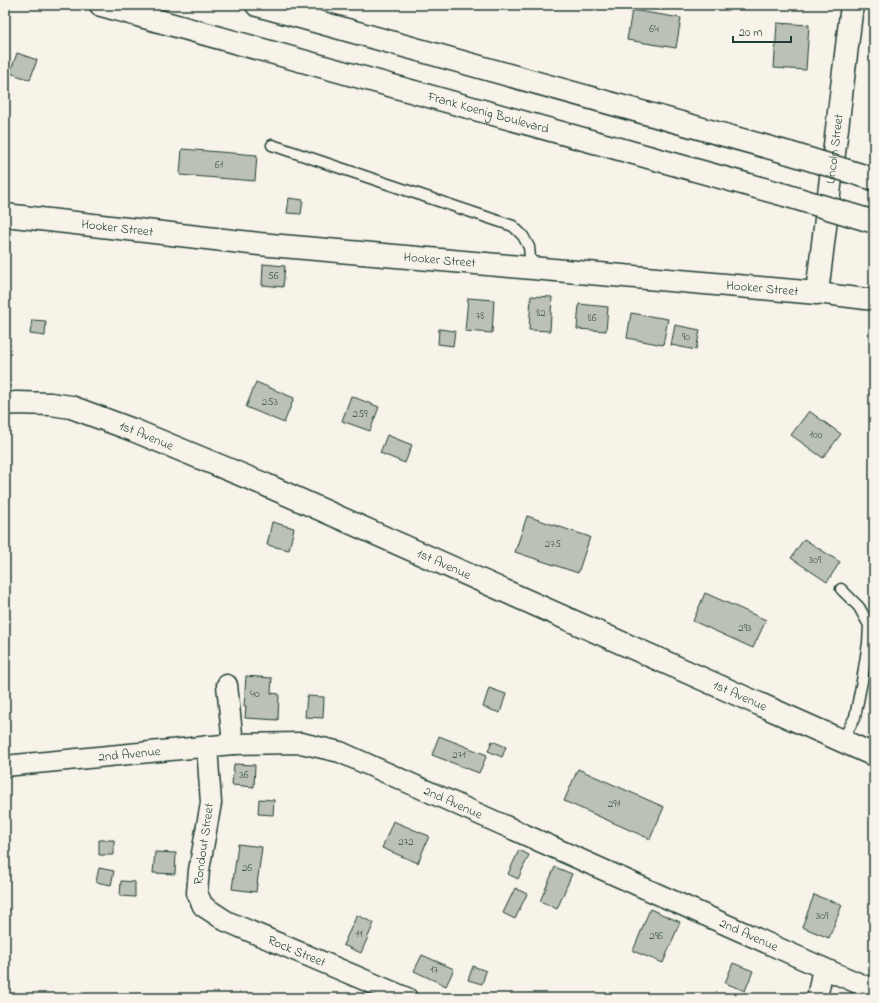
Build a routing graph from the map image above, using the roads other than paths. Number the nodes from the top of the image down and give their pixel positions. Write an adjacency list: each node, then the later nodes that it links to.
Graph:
1 (101, 5): 7 (street, Frank Koenig Boulevard, bridge)
2 (257, 5): 5 (street, bridge)
3 (852, 5): 9 (street, Lincoln Street)
4 (272, 144): 8 (lane)
5 (874, 179)
6 (5, 215): 8 (street, Hooker Street)
7 (873, 221)
8 (531, 268): 9 (street, Hooker Street)
9 (817, 293): 10 (street, Hooker Street)
10 (874, 300)
11 (5, 404): 14 (street, 1st Avenue)
12 (841, 589): 14 (lane)
13 (227, 685): 15 (street)
14 (842, 741): 17 (street, 1st Avenue)
15 (233, 744): 16 (street, 2nd Avenue); 20 (street, 2nd Avenue)
16 (207, 746): 18 (street, 2nd Avenue); 19 (street, Rondout Street)
17 (874, 755)
18 (5, 766)
19 (197, 893): 22 (street, Rock Street)
20 (823, 968): 21 (street, 2nd Avenue); 23 (street)
21 (874, 990)
22 (407, 998)
23 (817, 998)

